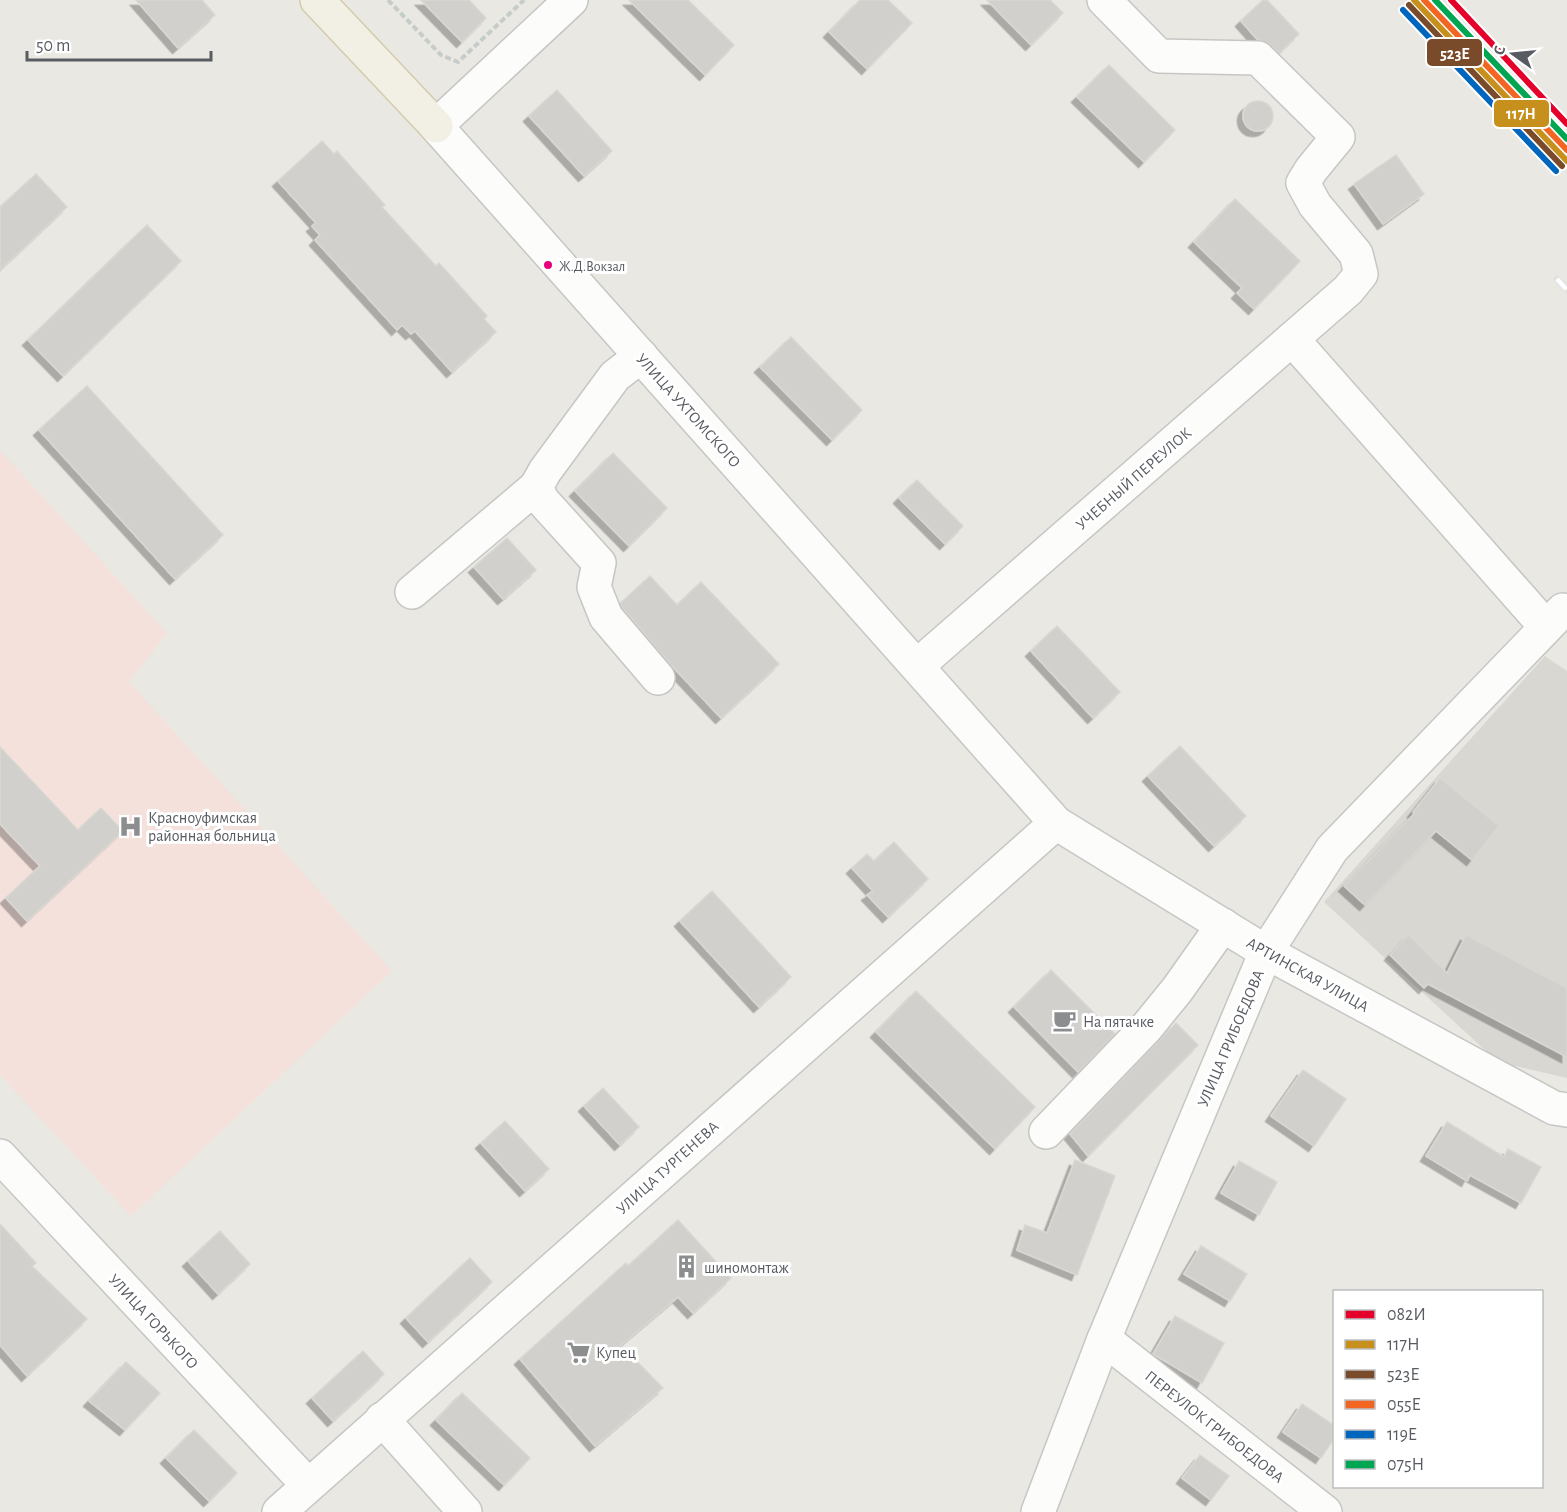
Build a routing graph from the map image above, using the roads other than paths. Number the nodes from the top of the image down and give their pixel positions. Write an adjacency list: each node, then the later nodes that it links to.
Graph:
1 (317, 0): 4 (main road, УЛИЦА УХТОМСКОГО)
2 (571, 0): 4 (street)
3 (1104, 0): 5 (street, УЧЕБНЫЙ ПЕРЕУЛОК)
4 (436, 126): 6 (street, УЛИЦА УХТОМСКОГО)
5 (1292, 339): 9 (street, УЧЕБНЫЙ ПЕРЕУЛОК); 13 (street, УЛИЦА ГРИБОЕДОВА)
6 (641, 356): 7 (street); 9 (street, УЛИЦА УХТОМСКОГО)
7 (536, 487): 8 (street); 10 (street)
8 (412, 592)
9 (917, 666): 11 (street, УЛИЦА УХТОМСКОГО)
10 (658, 678)
11 (1056, 823): 12 (street, АРТИНСКАЯ УЛИЦА); 18 (street, УЛИЦА ТУРГЕНЕВА)
12 (1222, 925): 13 (street, АРТИНСКАЯ УЛИЦА); 15 (street)
13 (1266, 952): 14 (street, АРТИНСКАЯ УЛИЦА); 17 (street, УЛИЦА ГРИБОЕДОВА)
14 (1567, 1110)
15 (1046, 1132)
16 (0, 1156): 19 (street, УЛИЦА ГОРЬКОГО)
17 (1104, 1339): 22 (street, УЛИЦА ГРИБОЕДОВА); 23 (street, ПЕРЕУЛОК ГРИБОЕДОВА)
18 (382, 1419): 19 (street, УЛИЦА ТУРГЕНЕВА); 21 (street)
19 (308, 1485): 20 (street, УЛИЦА ТУРГЕНЕВА)
20 (279, 1512)
21 (465, 1512)
22 (1038, 1512)
23 (1325, 1512)

